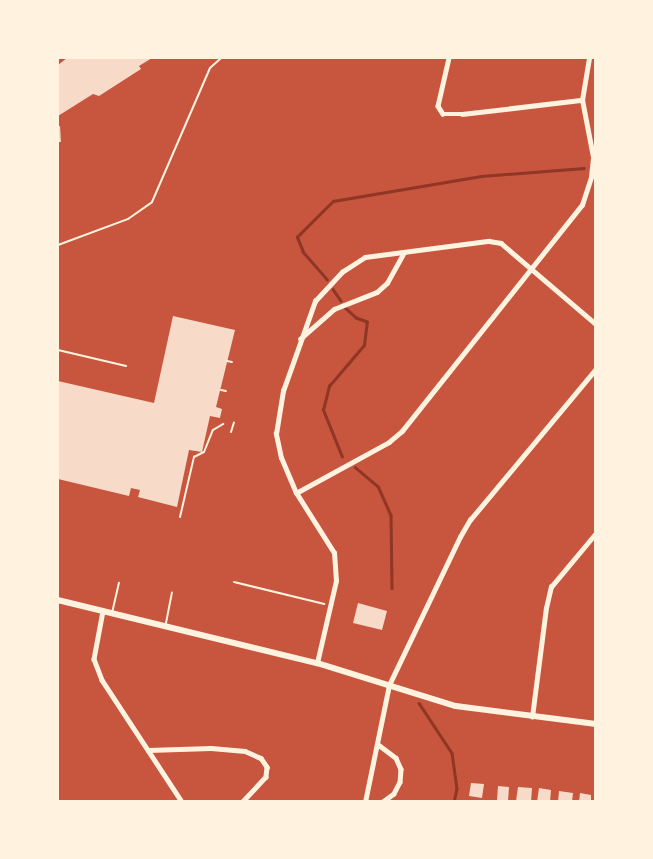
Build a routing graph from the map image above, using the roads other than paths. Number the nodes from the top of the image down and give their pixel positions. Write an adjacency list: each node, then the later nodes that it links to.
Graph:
1 (449, 58): 3 (street)
2 (589, 58): 3 (street)
3 (582, 100): 5 (street)
4 (403, 254): 5 (street); 7 (street); 7 (street)
5 (533, 270): 6 (street); 13 (street)
6 (596, 324)
7 (299, 340): 13 (street)
8 (58, 350): 9 (lane)
9 (126, 366)
10 (596, 369): 22 (street)
11 (234, 422): 12 (lane)
12 (231, 432)
13 (296, 493): 21 (street)
14 (596, 534): 23 (street)
15 (119, 583): 19 (lane)
16 (172, 594): 20 (lane)
17 (58, 600): 18 (street)
18 (103, 612): 19 (street); 26 (street)
19 (112, 614): 20 (street)
20 (165, 626): 21 (street)
21 (317, 663): 22 (street)
22 (389, 685): 23 (street); 25 (street)
23 (532, 717): 24 (street)
24 (596, 724)
25 (379, 745): 29 (street); 30 (street)
26 (148, 750): 27 (street); 28 (street)
27 (182, 802)
28 (243, 802)
29 (365, 802)
30 (384, 802)

